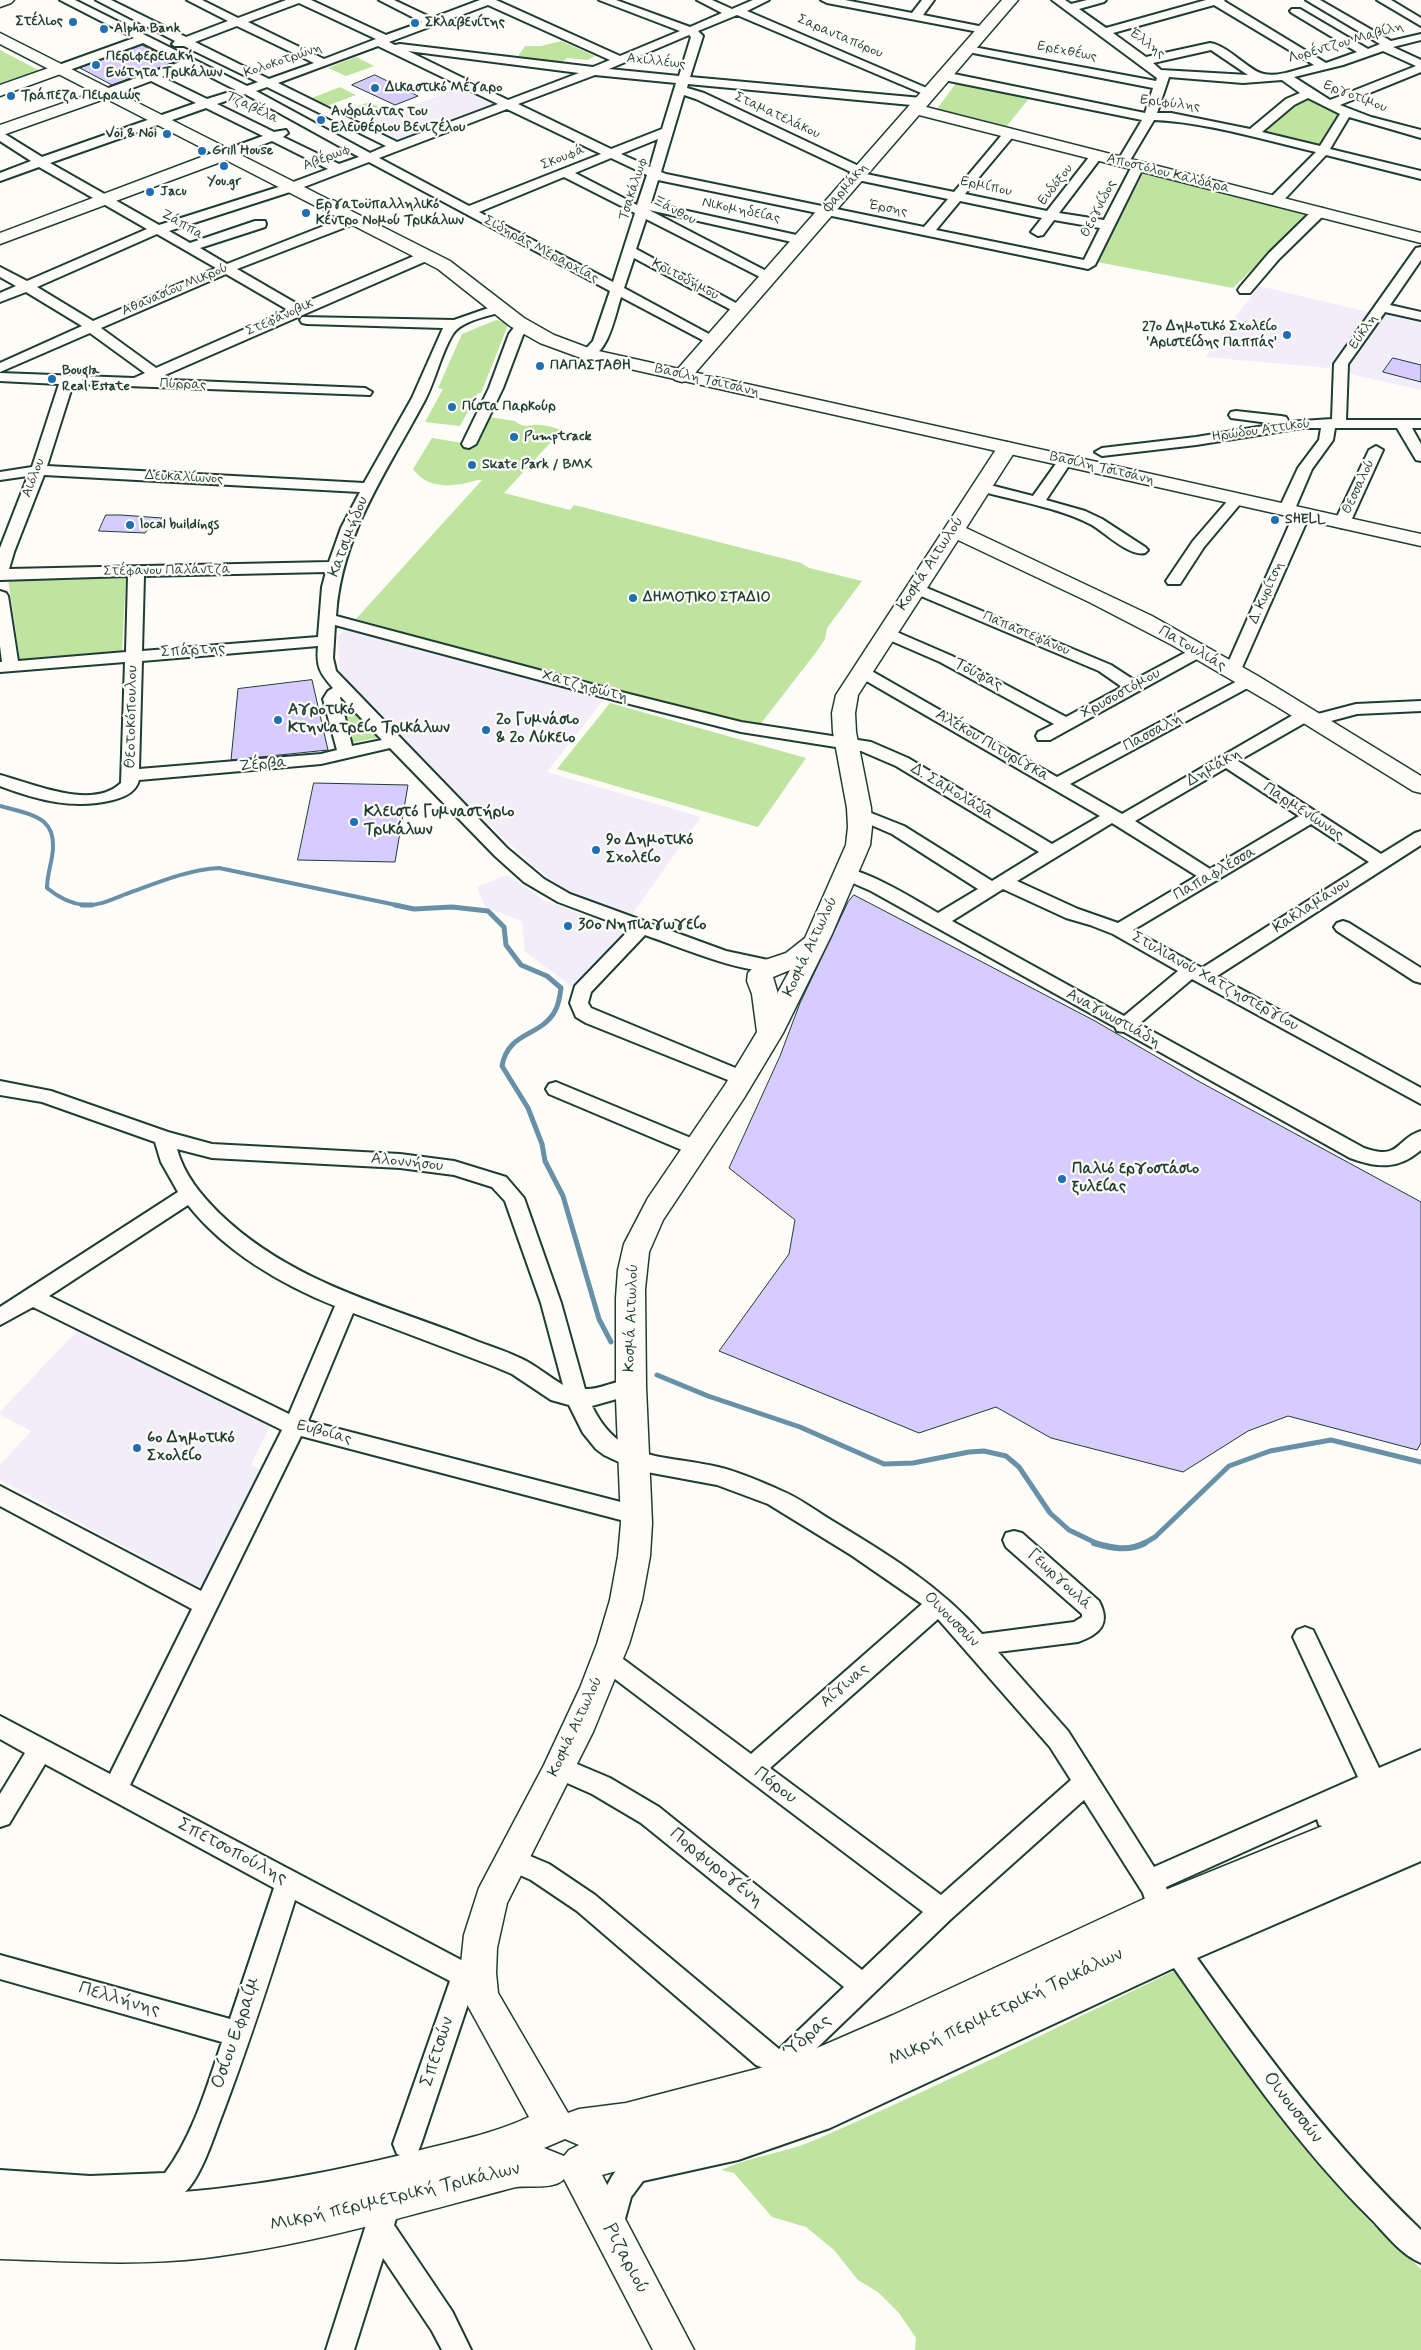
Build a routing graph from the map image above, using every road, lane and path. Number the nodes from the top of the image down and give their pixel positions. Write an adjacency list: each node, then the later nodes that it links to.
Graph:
1 (6, 0): 21 (street)
2 (66, 0): 36 (street, Σιδηράς Μεραρχίας)
3 (102, 0): 23 (street)
4 (134, 0): 23 (street)
5 (193, 0): 28 (street)
6 (296, 0): 28 (street)
7 (302, 0): 38 (street, Έρσης)
8 (385, 0): 29 (street)
9 (489, 0): 29 (street, Κολοκοτρώνη); 43 (street)
10 (605, 0): 31 (street)
11 (703, 0): 26 (street, Σαρανταπόρου)
12 (763, 0): 26 (street, Αβέρωφ)
13 (827, 0): 22 (street)
14 (928, 0): 27 (street)
15 (1010, 0): 32 (street, Φαρμάκη)
16 (1058, 0): 24 (street, Έλλης)
17 (1100, 0): 24 (street)
18 (1312, 0): 39 (street)
19 (1383, 0): 30 (street)
20 (1217, 1): 33 (street); 48 (street)
21 (0, 2)
22 (861, 3): 27 (street)
23 (116, 7): 37 (street)
24 (1070, 8): 33 (street, Έλλης)
25 (1296, 10): 42 (street)
26 (734, 12): 31 (street, Αβέρωφ); 63 (street, Σαρανταπόρου)
27 (915, 17): 32 (street)
28 (238, 22): 37 (street); 46 (street)
29 (432, 22): 38 (street, Κολοκοτρώνη)
30 (1421, 23)
31 (691, 30): 43 (street, Αβέρωφ); 57 (street, Τσακάλωφ)
32 (984, 30): 41 (street, Φαρμάκη)
33 (1105, 32): 44 (street, Έλλης)
34 (1421, 37): 39 (street, Λορέντζου Μαβίλη)
35 (0, 38): 49 (street, Βασίλη Τσιτσάνη)
36 (143, 39): 40 (street, Σιδηράς Μεραρχίας); 49 (street)
37 (185, 41): 40 (street); 56 (street)
38 (384, 43): 46 (street, Κολοκοτρώνη); 50 (street, Αχιλλέως); 65 (street, Έρσης)
39 (1386, 46): 42 (street, Λορέντζου Μαβίλη); 47 (street)
40 (164, 49): 45 (street, Σιδηράς Μεραρχίας)
41 (968, 49): 53 (street, Φαρμάκη); 58 (street, Ερεχθέως)
42 (1368, 54): 48 (street, Λορέντζου Μαβίλη)
43 (620, 60): 50 (street, Αβέρωφ)
44 (1145, 61): 51 (street, Έλλης); 55 (street)
45 (190, 62): 52 (street); 59 (street, Σιδηράς Μεραρχίας)
46 (324, 63): 56 (street, Κολοκοτρώνη)
47 (1421, 66): 66 (street)
48 (1325, 67): 54 (street, Λορέντζου Μαβίλη)
49 (60, 69): 60 (street); 61 (street, Βασίλη Τσιτσάνη)
50 (594, 71): 57 (street, Αχιλλέως); 65 (street, Αβέρωφ)
51 (1160, 73): 55 (street, Λορέντζου Μαβίλη); 58 (street, Έλλης)
52 (151, 76): 61 (street); 64 (street, Τζαβέλα)
53 (944, 76): 63 (street, Φαρμάκη); 68 (street, Εριφύλης)
54 (1285, 76): 55 (street, Λορέντζου Μαβίλη); 62 (street, Εργοτίμου)
55 (1262, 79)
56 (268, 83): 59 (street, Κολοκοτρώνη); 77 (street)
57 (682, 85): 63 (street, Αχιλλέως); 71 (street, Τσακάλωφ); 88 (street, Σταματελάκου)
58 (1161, 86): 68 (street, Έλλης)
59 (246, 90): 64 (street, Κολοκοτρώνη); 70 (street, Σιδηράς Μεραρχίας)
60 (0, 91)
61 (106, 93): 69 (street, Βασίλη Τσιτσάνη); 72 (street)
62 (1306, 94): 66 (street, Εργοτίμου); 74 (street)
63 (923, 101): 73 (street, Αποστόλου Καλδάρα); 88 (street, Φαρμάκη)
64 (208, 103): 69 (street, Κολοκοτρώνη); 76 (street, Τζαβέλα)
65 (507, 105): 77 (street, Αβέρωφ); 80 (street, Έρσης)
66 (1329, 105): 67 (street, Εργοτίμου)
67 (1346, 113): 75 (street, Εργοτίμου); 78 (street)
68 (1150, 116): 74 (street, Εριφύλης); 84 (street, Έλλης)
69 (159, 120): 79 (street, Βασίλη Τσιτσάνη); 83 (street, Κολοκοτρώνη)
70 (307, 123): 76 (street); 82 (street, Σιδηράς Μεραρχίας)
71 (668, 131): 80 (street, Σκουφά); 87 (street, Τσακάλωφ)
72 (0, 133): 83 (street, Ζάππα)
73 (1010, 133): 81 (street, Αποστόλου Καλδάρα); 93 (street)
74 (1253, 133): 78 (street, Εριφύλης)
75 (1421, 134)
76 (274, 136): 79 (street); 85 (street, Τζαβέλα)
77 (397, 147): 82 (street, Αβέρωφ)
78 (1324, 151): 89 (street, Εριφύλης); 95 (street)
79 (226, 154): 91 (street, Βασίλη Τσιτσάνη); 94 (street)
80 (611, 154): 86 (street, Σκουφά); 87 (street, Έρσης)
81 (1097, 155): 84 (street, Αποστόλου Καλδάρα); 100 (street, Ευδόξου)
82 (371, 157): 85 (street, Αβέρωφ); 97 (street, Σιδηράς Μεραρχίας)
83 (40, 162): 90 (street, Κολοκοτρώνη); 94 (street, Ζάππα)
84 (1130, 164): 95 (street, Αποστόλου Καλδάρα); 104 (street, Θεογνίδος)
85 (339, 169): 91 (street, Αβέρωφ)
86 (565, 173): 96 (street, Ξάνθου); 97 (street, Σκουφά)
87 (654, 174): 92 (street, Έρσης); 96 (street, Τσακάλωφ)
88 (859, 174): 93 (street, Ερμίπου); 98 (street, Φαρμάκη)
89 (1421, 175)
90 (0, 177)
91 (292, 188): 101 (street, Βασίλη Τσιτσάνη); 105 (street, Αβέρωφ)
92 (741, 194): 98 (street, Έρσης); 102 (street)
93 (957, 197): 100 (street, Ερμίπου); 108 (street)
94 (105, 199): 105 (street, Ζάππα); 110 (street)
95 (1275, 201): 99 (street, Αποστόλου Καλδάρα)
96 (643, 209): 102 (street, Νικομηδείας); 114 (street, Τσακάλωφ); 120 (street, Ξάνθου)
97 (469, 211): 106 (street, Σιδηράς Μεραρχίας)
98 (825, 212): 108 (street, Έρσης); 112 (street, Φαρμάκη)
99 (1319, 212): 111 (street, Αποστόλου Καλδάρα); 123 (street)
100 (1051, 216): 104 (street, Ερμίπου); 107 (street, Ευδόξου)
101 (354, 219): 116 (street, Βασίλη Τσιτσάνη); 118 (street, Αθανασίου Μικρού)
102 (715, 221): 112 (street, Νικομηδείας)
103 (260, 224): 113 (street)
104 (1108, 225): 117 (street, Θεογνίδος)
105 (158, 229): 113 (street, Ζάππα); 121 (street, Αβέρωφ)
106 (501, 229): 109 (street); 122 (street, Σιδηράς Μεραρχίας)
107 (1038, 232)
108 (926, 233): 117 (street, Έρσης)
109 (488, 234)
110 (0, 238)
111 (1421, 238)
112 (801, 240): 120 (street, Φαρμάκη)
113 (190, 248): 118 (street, Ζάππα)
114 (630, 251): 122 (street, Τσακάλωφ); 126 (street, Κριτοδήμου)
115 (1421, 251): 125 (street, Εύκλη)
116 (426, 256): 127 (street, Βασίλη Τσιτσάνη); 128 (street, Στεφάνοβικ)
117 (1088, 265)
118 (227, 268): 128 (street, Ζάππα); 131 (street, Αθανασίου Μικρού)
119 (0, 271): 121 (street)
120 (769, 276): 126 (street, Φαρμάκη)
121 (27, 286): 124 (street, Αβέρωφ); 131 (street)
122 (617, 290): 133 (street, Σιδηράς Μεραρχίας); 134 (street, Τσακάλωφ)
123 (1245, 290)
124 (0, 298)
125 (1381, 306): 129 (street); 144 (street, Εύκλη)
126 (740, 309): 133 (street, Φαρμάκη)
127 (503, 310): 130 (street, Βασίλη Τσιτσάνη); 132 (street)
128 (302, 315): 132 (street); 136 (street, Στεφάνοβικ)
129 (1421, 316)
130 (523, 325): 134 (street, Βασίλη Τσιτσάνη); 148 (street)
131 (91, 326): 135 (street, Αθανασίου Μικρού); 136 (street)
132 (450, 333): 157 (street, Κατσιμήδου)
133 (713, 340): 137 (street, Φαρμάκη)
134 (588, 354): 137 (street, Βασίλη Τσιτσάνη)
135 (0, 368)
136 (156, 374): 140 (street, Στεφάνοβικ); 141 (street)
137 (682, 376): 149 (street, Βασίλη Τσιτσάνη)
138 (0, 377): 139 (street, Πύρρας)
139 (66, 380): 140 (street, Πύρρας); 154 (street, Αιόλου)
140 (134, 383): 141 (street, Πύρρας)
141 (169, 385): 142 (street, Πύρρας)
142 (365, 392)
143 (1236, 415): 145 (street)
144 (1334, 423): 145 (street, Ηρώδου Αττικού); 146 (street, Ηρώδου Αττικού); 160 (street, Εύκλη)
145 (1294, 424): 151 (street, Ηρώδου Αττικού)
146 (1402, 424): 147 (street, Ηρώδου Αττικού); 152 (street)
147 (1421, 424)
148 (469, 444)
149 (1007, 448): 153 (street, Βασίλη Τσιτσάνη); 156 (street, Κοσμά Αιτωλού)
150 (1376, 450): 161 (street, Θεσσαλού)
151 (1102, 452)
152 (1421, 457)
153 (1065, 461): 158 (street, Βασίλη Τσιτσάνη); 159 (street)
154 (38, 470): 155 (street, Δευκαλίωνος); 157 (street, Δευκαλίωνος); 167 (street, Αιόλου)
155 (0, 476)
156 (982, 487): 159 (street); 162 (street, Κοσμά Αιτωλού)
157 (369, 488): 165 (street, Κατσιμήδου)
158 (1236, 500): 160 (street, Βασίλη Τσιτσάνη); 168 (street)
159 (1037, 502): 164 (street)
160 (1294, 512): 161 (street, Βασίλη Τσιτσάνη); 178 (street, Δ. Κυρίτση)
161 (1342, 523): 163 (street, Βασίλη Τσιτσάνη)
162 (953, 530): 169 (street, Κοσμά Αιτωλού); 174 (street, Πατουλιάς)
163 (1421, 540)
164 (1140, 550)
165 (335, 567): 166 (street, Στέφανου Παλάντζα); 171 (street, Κατσιμήδου)
166 (136, 572): 167 (street, Στέφανου Παλάντζα); 175 (street, Θεοτοκόπουλου)
167 (0, 575)
168 (1174, 581)
169 (915, 588): 172 (street, Κοσμά Αιτωλού); 179 (street, Παπαστεφάνου)
170 (0, 596): 176 (street)
171 (327, 618): 173 (street, Κατσιμήδου); 188 (street, Χατζηφώτη)
172 (886, 633): 177 (street, Κοσμά Αιτωλού); 185 (street, Τούφας)
173 (325, 641): 175 (street, Σπάρτης); 180 (street, Κατσιμήδου)
174 (1198, 652): 178 (street, Πατουλιάς); 179 (street, Χρυσοστόμου)
175 (134, 656): 176 (street, Σπάρτης); 191 (street, Θεοτοκόπουλου)
176 (5, 666)
177 (862, 672): 188 (street, Κοσμά Αιτωλού); 193 (street, Αλέκου Πιτυρίγκα)
178 (1240, 677): 184 (street, Πατουλιάς); 193 (street, Πασσαλή)
179 (1133, 687): 185 (street, Χρυσοστόμου)
180 (343, 690): 181 (street, Κατσιμήδου); 183 (street)
181 (357, 704): 183 (street); 187 (street, Κατσιμήδου)
182 (1421, 706): 184 (street, Δημάκη)
183 (334, 710): 189 (street)
184 (1311, 718): 190 (street, Δημάκη); 194 (street, Πατουλιάς)
185 (1067, 724): 186 (street, Χρυσοστόμου)
186 (1044, 736)
187 (394, 742): 189 (street, Ζέρβα); 205 (street, Κατσιμήδου)
188 (846, 742): 195 (street, Κοσμά Αιτωλού); 199 (street, Δ. Σαμολάδα)
189 (346, 754): 191 (street, Ζέρβα)
190 (1226, 761): 196 (street, Παρμενίωνος); 197 (street, Δημάκη)
191 (131, 775): 192 (street, Θεοτοκόπουλου)
192 (0, 780)
193 (1057, 784): 197 (street, Αλέκου Πιτυρίγκα)
194 (1421, 786)
195 (860, 814): 201 (street, Κοσμά Αιτωλού); 203 (street, Στυλιανού Χατζηστεργίου)
196 (1312, 817): 200 (street, Παρμενίωνος); 202 (street, Παπαφλέσσα)
197 (1117, 818): 199 (street, Δημάκη); 202 (street, Αλέκου Πιτυρίγκα)
198 (1421, 836): 200 (street, Κακλαμάνου)
199 (1052, 852): 203 (street, Δημάκη)
200 (1381, 862): 210 (street, Κακλαμάνου)
201 (845, 873): 204 (street, Αναγνωστιάδη); 208 (street, Κοσμά Αιτωλού)
202 (1210, 876): 207 (street, Παπαφλέσσα)
203 (997, 885): 204 (street, Δημάκη); 207 (street, Στυλιανού Χατζηστεργίου)
204 (938, 921): 213 (street, Αναγνωστιάδη)
205 (642, 927): 211 (street, Κατσιμήδου); 215 (street)
206 (1343, 927): 209 (street)
207 (1119, 930): 210 (street, Στυλιανού Χατζηστεργίου)
208 (813, 944): 211 (street); 212 (street, Κοσμά Αιτωλού)
209 (1418, 970)
210 (1197, 973): 213 (street, Κακλαμάνου); 218 (street, Στυλιανού Χατζηστεργίου)
211 (768, 976): 212 (street); 212 (street); 214 (street)
212 (795, 984): 214 (street, Κοσμά Αιτωλού)
213 (1124, 1026): 220 (street, Αναγνωστιάδη)
214 (770, 1034): 215 (street, Κοσμά Αιτωλού)
215 (743, 1079): 221 (street, Κοσμά Αιτωλού)
216 (0, 1088): 219 (street, Αλοννήσου)
217 (556, 1089): 221 (street)
218 (1421, 1097)
219 (164, 1138): 222 (street); 227 (street, Αλοννήσου)
220 (1421, 1138)
221 (696, 1148): 226 (street, Κοσμά Αιτωλού)
222 (190, 1194): 223 (street); 224 (street)
223 (32, 1297): 225 (street); 228 (street, Ευβοίας)
224 (347, 1303): 227 (street); 228 (street)
225 (0, 1317)
226 (630, 1387): 227 (street); 229 (street, Κοσμά Αιτωλού)
227 (577, 1398): 229 (street, Αλοννήσου)
228 (294, 1426): 231 (street, Ευβοίας); 234 (street)
229 (636, 1461): 231 (street, Κοσμά Αιτωλού); 233 (street, Οινουσσών)
230 (0, 1494): 234 (street)
231 (636, 1515): 237 (street, Κοσμά Αιτωλού)
232 (1014, 1540): 236 (street, Γεωργουλά)
233 (939, 1604): 236 (street, Οινουσσών); 242 (street, Αίγινας)
234 (206, 1605): 246 (street)
235 (1305, 1637): 245 (street)
236 (976, 1645): 244 (street, Οινουσσών)
237 (607, 1660): 241 (street, Κοσμά Αιτωλού); 242 (street, Πόρου)
238 (0, 1727): 239 (street, Σπετσοπούλης)
239 (41, 1748): 246 (street, Σπετσοπούλης); 248 (street)
240 (1421, 1761): 245 (street)
241 (558, 1767): 251 (street, Κοσμά Αιτωλού); 258 (street, Πορφυρογένη)
242 (752, 1768): 254 (street, Πόρου)
243 (1421, 1778): 253 (street)
244 (1086, 1782): 253 (street, Οινουσσών); 254 (street, Ύδρας)
245 (1373, 1782): 253 (street)
246 (115, 1789): 252 (street, Σπετσοπούλης)
247 (1421, 1802): 253 (street, Μικρή περιμετρική Τρικάλων)
248 (0, 1816)
249 (1421, 1826): 262 (street, Μικρή περιμετρική Τρικάλων)
250 (1421, 1849): 255 (street)
251 (511, 1859): 257 (street, Κοσμά Αιτωλού); 258 (street, Ύδρας)
252 (288, 1883): 257 (street, Σπετσοπούλης); 259 (street, Οσίου Εφραίμ)
253 (1154, 1894): 260 (street, Μικρή περιμετρική Τρικάλων)
254 (942, 1911): 258 (street, Ύδρας)
255 (1180, 1953): 266 (street); 268 (street, Οινουσσών)
256 (0, 1967): 259 (street, Πελλήνης)
257 (472, 1971): 260 (street, Κοσμά Αιτωλού); 261 (street, Σπετσών)
258 (864, 1987)
259 (237, 2034): 263 (street, Οσίου Εφραίμ)
260 (561, 2126): 262 (street); 264 (street, Μικρή περιμετρική Τρικάλων)
261 (407, 2144)
262 (570, 2166): 265 (street, Μικρή περιμετρική Τρικάλων); 266 (street, Ριζαριού)
263 (0, 2184)
264 (0, 2208)
265 (383, 2215): 267 (street, Μικρή περιμετρική Τρικάλων); 269 (street); 270 (street)
266 (610, 2230): 271 (street, Ριζαριού)
267 (0, 2240)
268 (1421, 2249)
269 (340, 2350)
270 (457, 2350)
271 (674, 2350)

